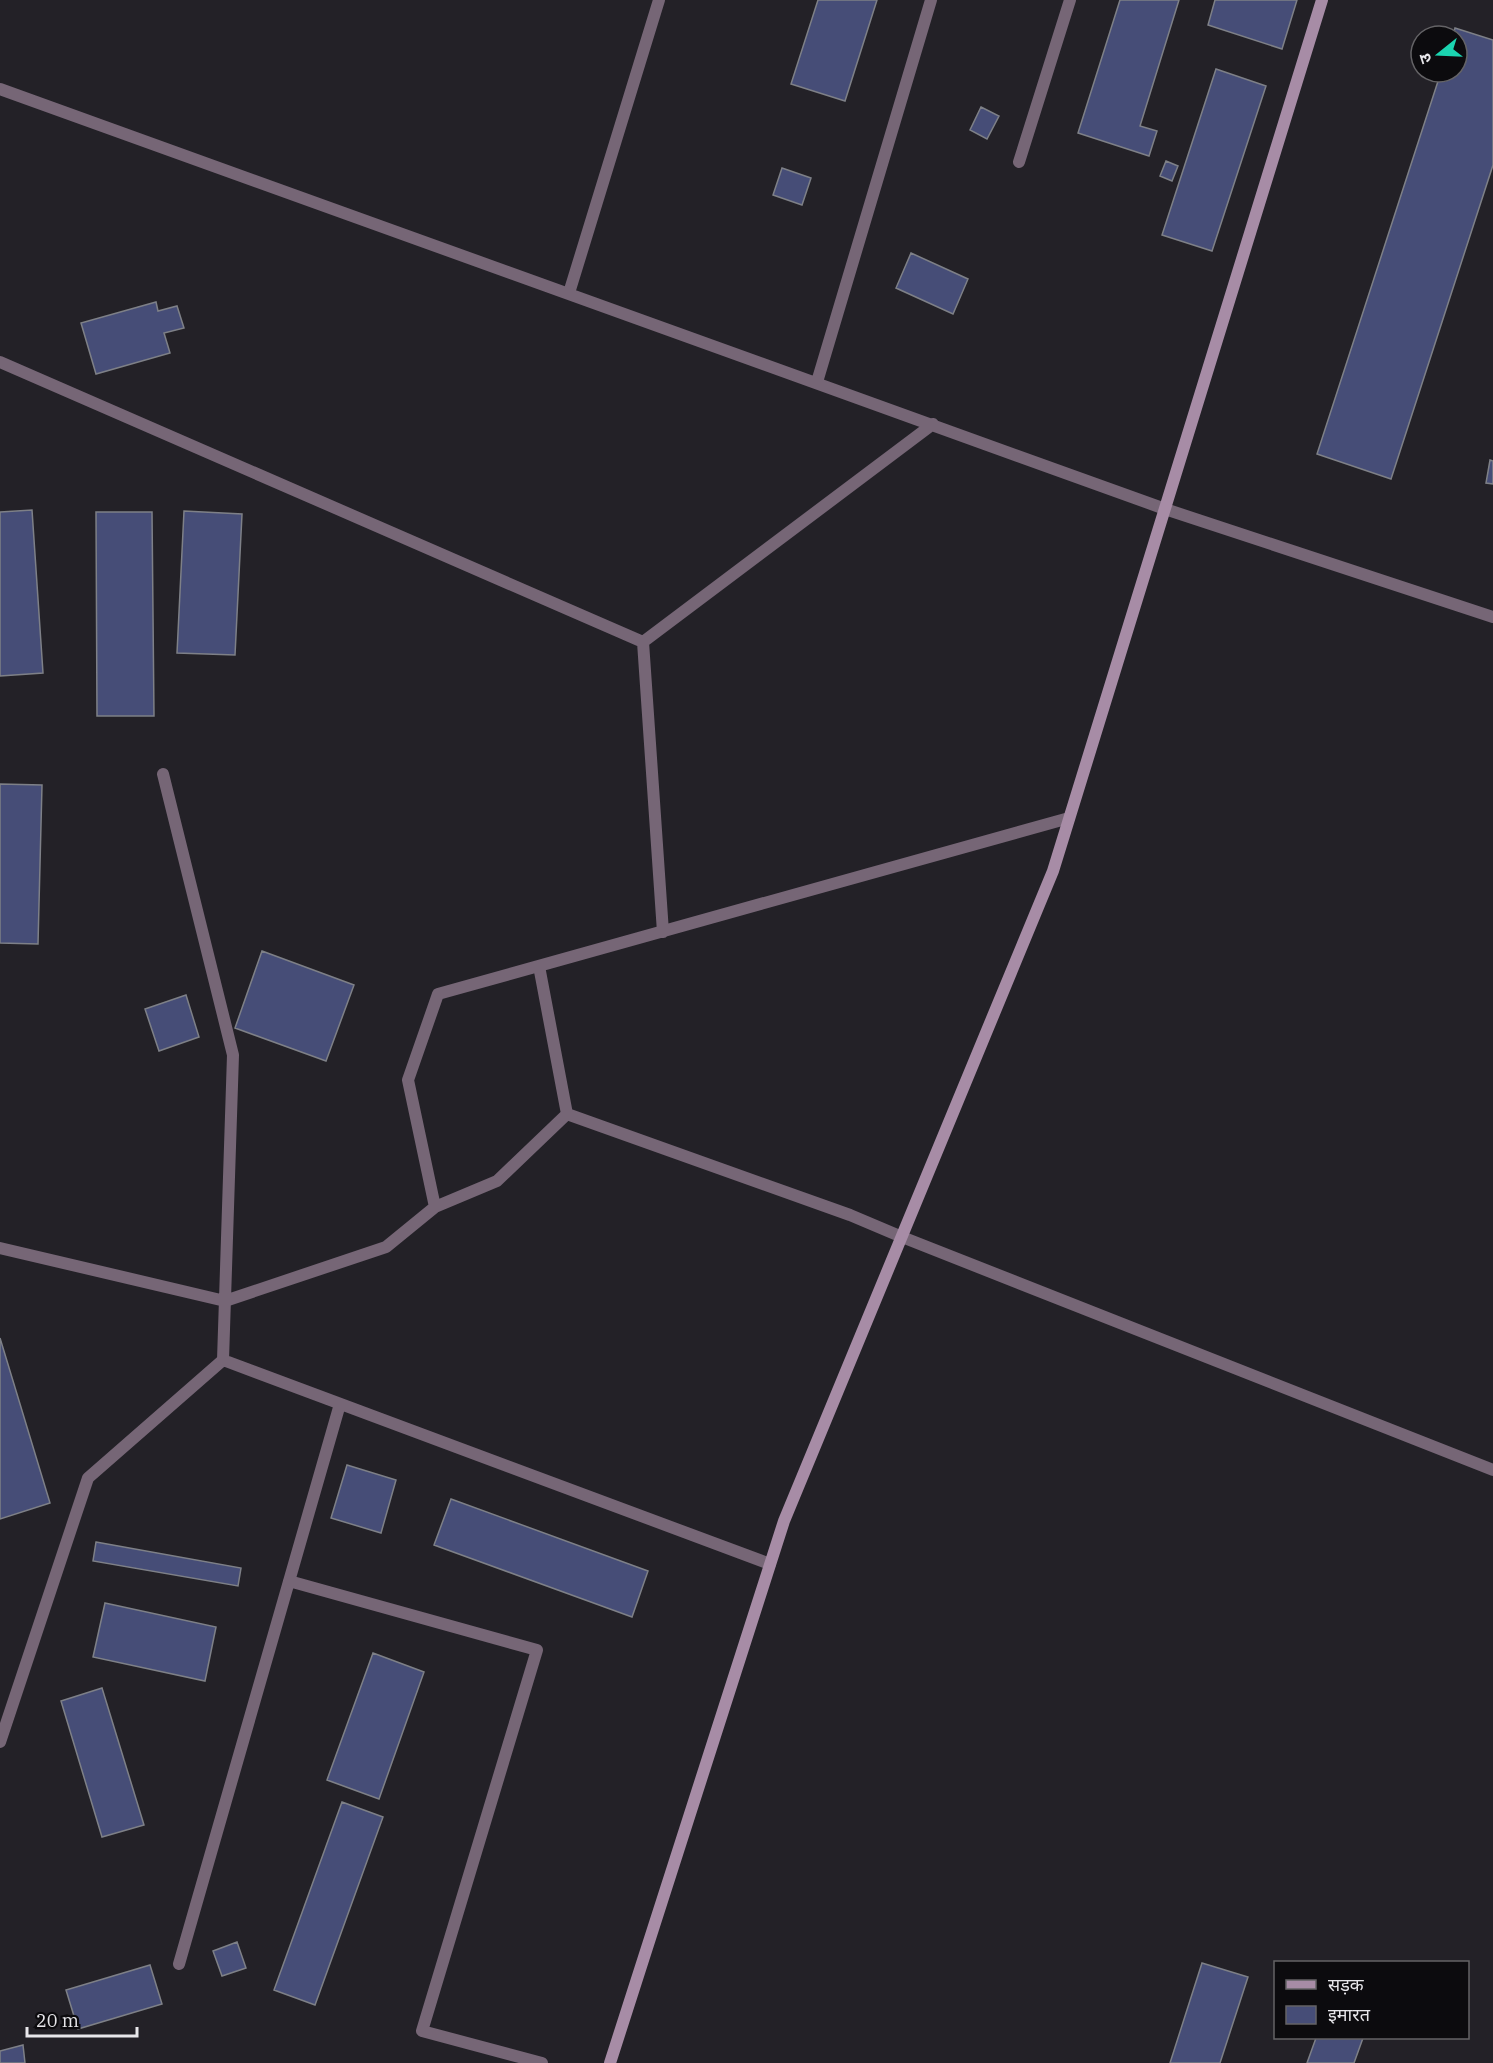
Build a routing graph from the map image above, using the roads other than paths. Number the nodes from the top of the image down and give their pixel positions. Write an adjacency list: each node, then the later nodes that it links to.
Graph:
1 (659, 0): 7 (street)
2 (931, 0): 9 (street)
3 (1070, 0): 6 (street)
4 (1322, 0): 11 (street)
5 (0, 88): 7 (street)
6 (1019, 162)
7 (569, 293): 9 (street)
8 (0, 362): 13 (street)
9 (817, 382): 10 (street)
10 (933, 424): 11 (street); 13 (street)
11 (1165, 509): 12 (street); 15 (street)
12 (1493, 617)
13 (643, 642): 16 (street)
14 (163, 774): 22 (street)
15 (1069, 818): 16 (street); 20 (street)
16 (663, 932): 17 (street)
17 (539, 966): 18 (street); 19 (street)
18 (567, 1114): 19 (street); 20 (street)
19 (435, 1207): 22 (street)
20 (902, 1237): 25 (street); 26 (street)
21 (0, 1248): 22 (street)
22 (225, 1300): 23 (street)
23 (223, 1360): 24 (street); 28 (street)
24 (339, 1404): 26 (street); 27 (street)
25 (1493, 1470)
26 (770, 1564): 31 (street)
27 (289, 1581): 29 (street); 30 (street)
28 (0, 1742)
29 (179, 1964)
30 (542, 2063)
31 (610, 2063)

